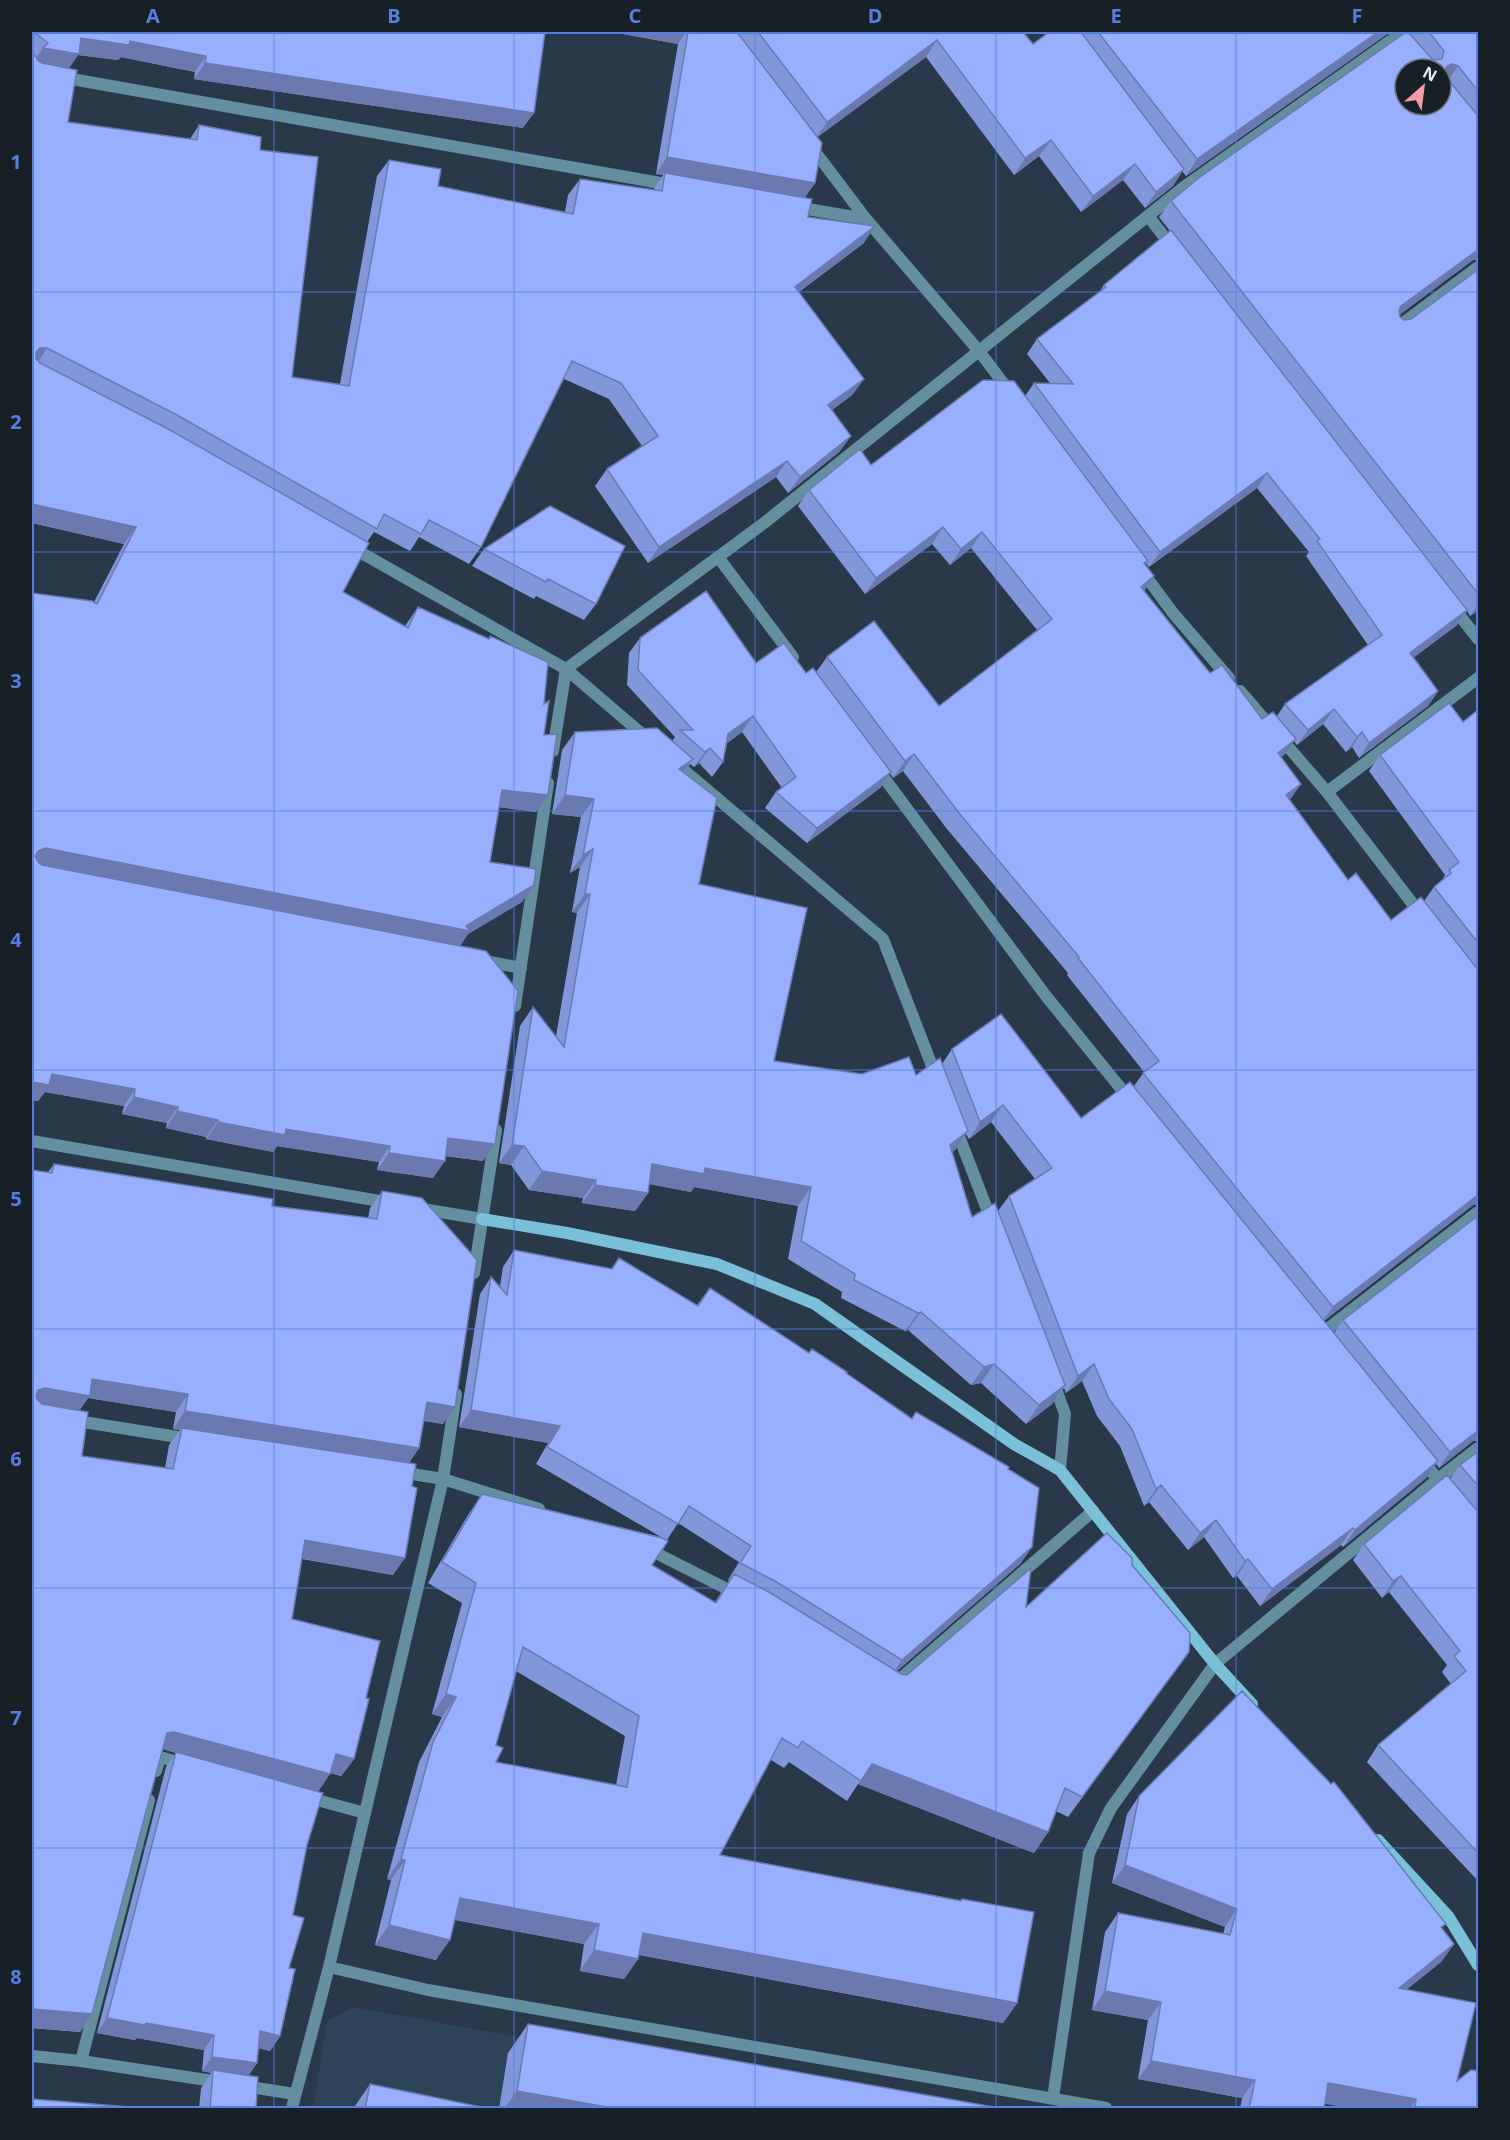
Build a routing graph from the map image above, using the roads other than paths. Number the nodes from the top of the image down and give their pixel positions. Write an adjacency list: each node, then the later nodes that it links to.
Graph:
1 (1402, 37): 6 (street)
2 (32, 72): 4 (street)
3 (802, 135): 7 (street)
4 (689, 188)
5 (783, 205): 7 (street)
6 (1148, 216): 8 (street); 11 (street)
7 (866, 219): 11 (street)
8 (1177, 254)
9 (1479, 267): 10 (street)
10 (1395, 329)
11 (979, 351): 12 (street); 14 (street)
12 (1014, 398)
13 (345, 544): 18 (street)
14 (718, 557): 18 (street); 19 (street)
15 (1132, 558): 22 (street)
16 (1449, 601): 17 (street)
17 (1479, 639)
18 (566, 669): 25 (street); 27 (street)
19 (803, 670)
20 (1479, 678): 22 (street)
21 (867, 755): 28 (street)
22 (1328, 792): 23 (street)
23 (1431, 929)
24 (465, 957): 25 (street)
25 (521, 968): 26 (street)
26 (514, 1014)
27 (942, 1094)
28 (1142, 1114)
29 (498, 1116): 33 (street)
30 (951, 1116): 34 (street)
31 (32, 1141): 33 (street)
32 (1479, 1212): 36 (street)
33 (482, 1219): 35 (street); 44 (street)
34 (998, 1237)
35 (472, 1290)
36 (1321, 1334)
37 (1048, 1370): 44 (street)
38 (458, 1384): 45 (street)
39 (55, 1417): 40 (street)
40 (207, 1442)
41 (1479, 1448): 46 (street)
42 (1416, 1452): 46 (street)
43 (384, 1470): 45 (street)
44 (1060, 1470): 48 (street)
45 (443, 1479): 49 (street); 57 (street)
46 (1438, 1479): 47 (street); 52 (street)
47 (1458, 1505)
48 (1093, 1511): 52 (street); 53 (street)
49 (555, 1514)
50 (631, 1540): 51 (street)
51 (749, 1600)
52 (1215, 1664): 54 (street); 64 (street)
53 (881, 1680)
54 (1263, 1716)
55 (194, 1767): 62 (street)
56 (297, 1794): 57 (street)
57 (365, 1813): 60 (street)
58 (1368, 1829): 59 (street)
59 (1479, 1965)
60 (329, 1967): 63 (street); 64 (street)
61 (32, 2056): 62 (street)
62 (81, 2061): 63 (street)
63 (295, 2094): 65 (street)
64 (1053, 2098): 66 (street)
65 (292, 2109)
66 (1107, 2109)

